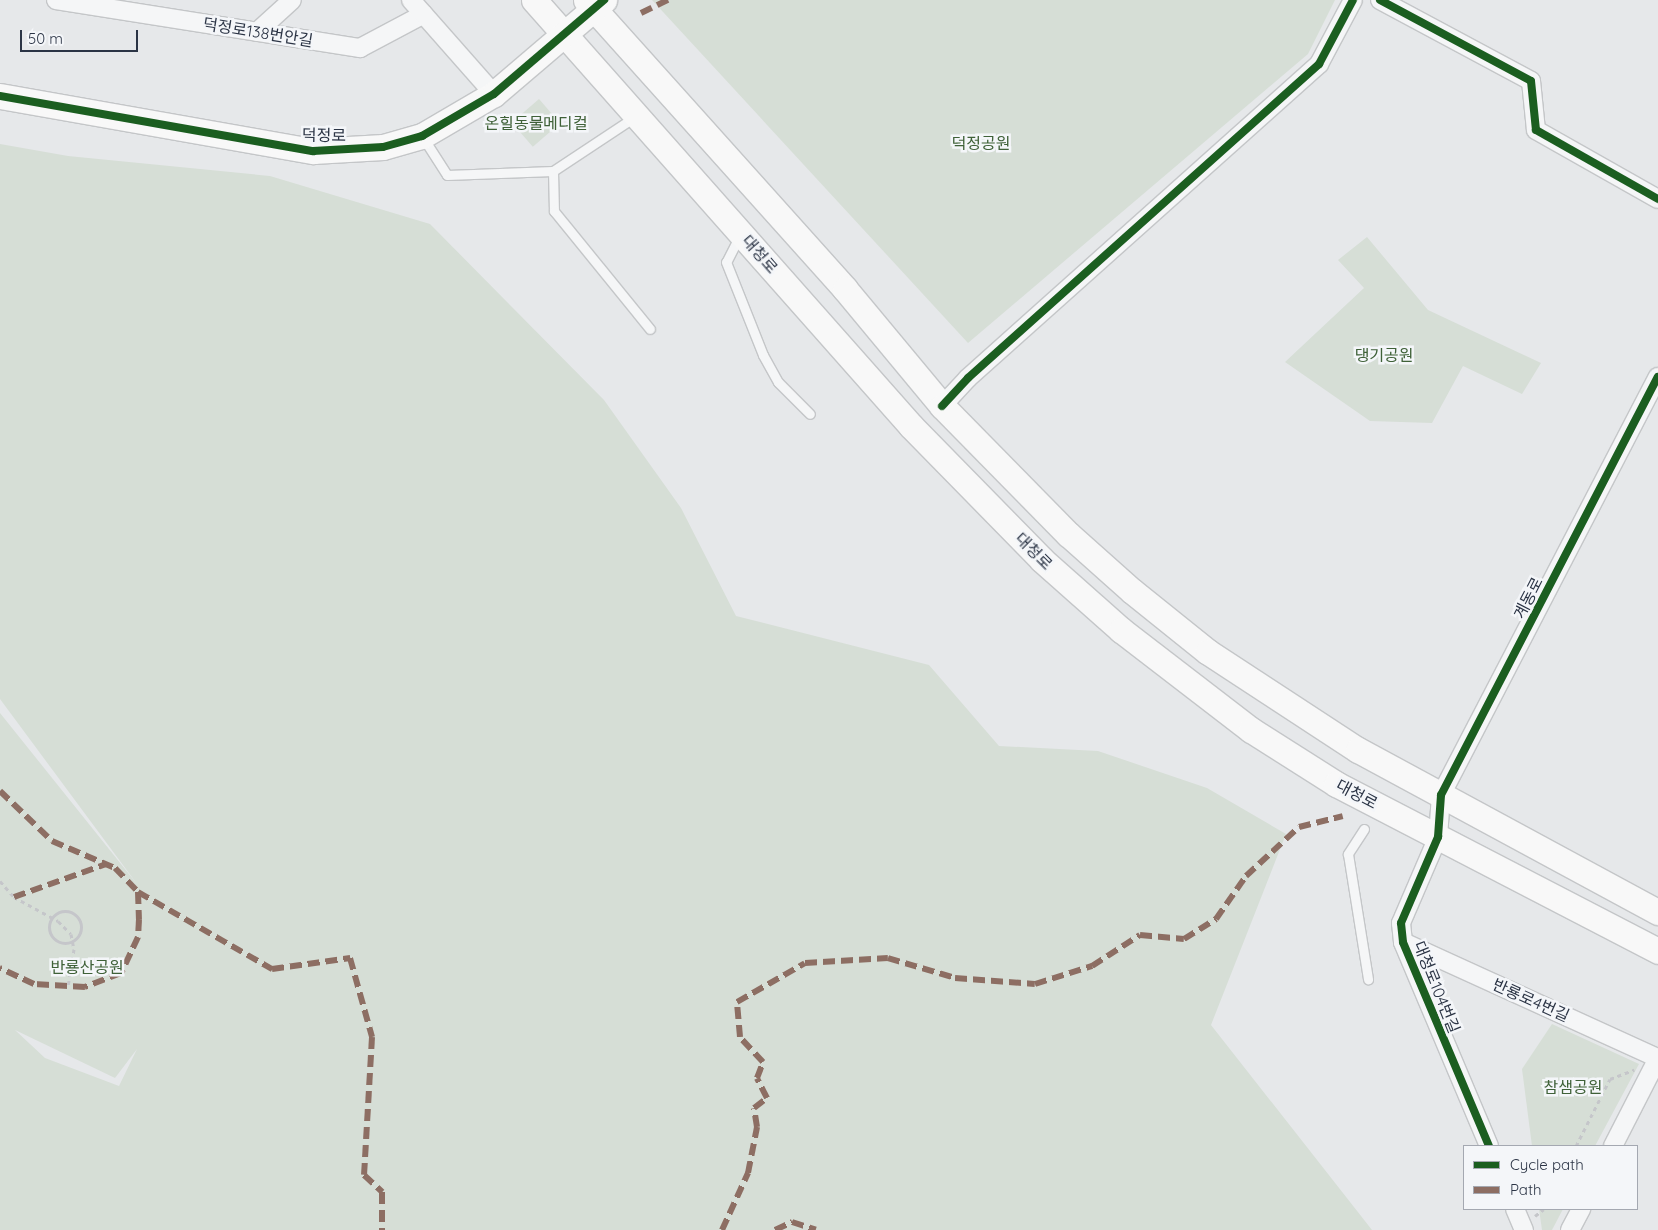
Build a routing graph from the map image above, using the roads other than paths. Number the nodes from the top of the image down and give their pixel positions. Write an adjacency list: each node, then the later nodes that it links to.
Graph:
1 (56, 0): 9 (street, 덕정로138번안길)
2 (146, 0): 9 (street)
3 (292, 0): 11 (street)
4 (411, 0): 10 (street)
5 (534, 0): 12 (main road, 대청로)
6 (1353, 0): 22 (street)
7 (1380, 0): 18 (street)
8 (595, 3): 12 (main road, 덕정로); 22 (main road)
9 (133, 12): 11 (street, 덕정로138번안길)
10 (424, 14): 11 (street, 덕정로138번안길); 13 (street)
11 (257, 32)
12 (564, 35): 13 (main road, 덕정로); 15 (main road, 대청로)
13 (494, 94): 16 (main road, 덕정로)
14 (0, 96): 16 (main road, 덕정로)
15 (636, 116): 17 (lane); 19 (main road, 대청로)
16 (422, 136): 17 (lane)
17 (554, 170): 20 (lane)
18 (1658, 199)
19 (741, 233): 23 (lane); 26 (main road, 대청로)
20 (650, 329)
21 (1658, 377): 24 (street, 계동로)
22 (942, 406): 24 (main road)
23 (810, 414)
24 (1441, 795): 26 (street, 계동로); 27 (main road)
25 (1364, 829): 30 (lane)
26 (1438, 837): 28 (street, 대청로104번길); 29 (main road, 대청로)
27 (1658, 912)
28 (1403, 942): 31 (street, 대청로104번길); 32 (street, 반룡로4번길)
29 (1658, 951)
30 (1368, 979)
31 (1489, 1145)
32 (1614, 1145)
33 (1515, 1210): 35 (street)
34 (1580, 1210): 36 (street)
35 (1524, 1230)
36 (1570, 1230)

